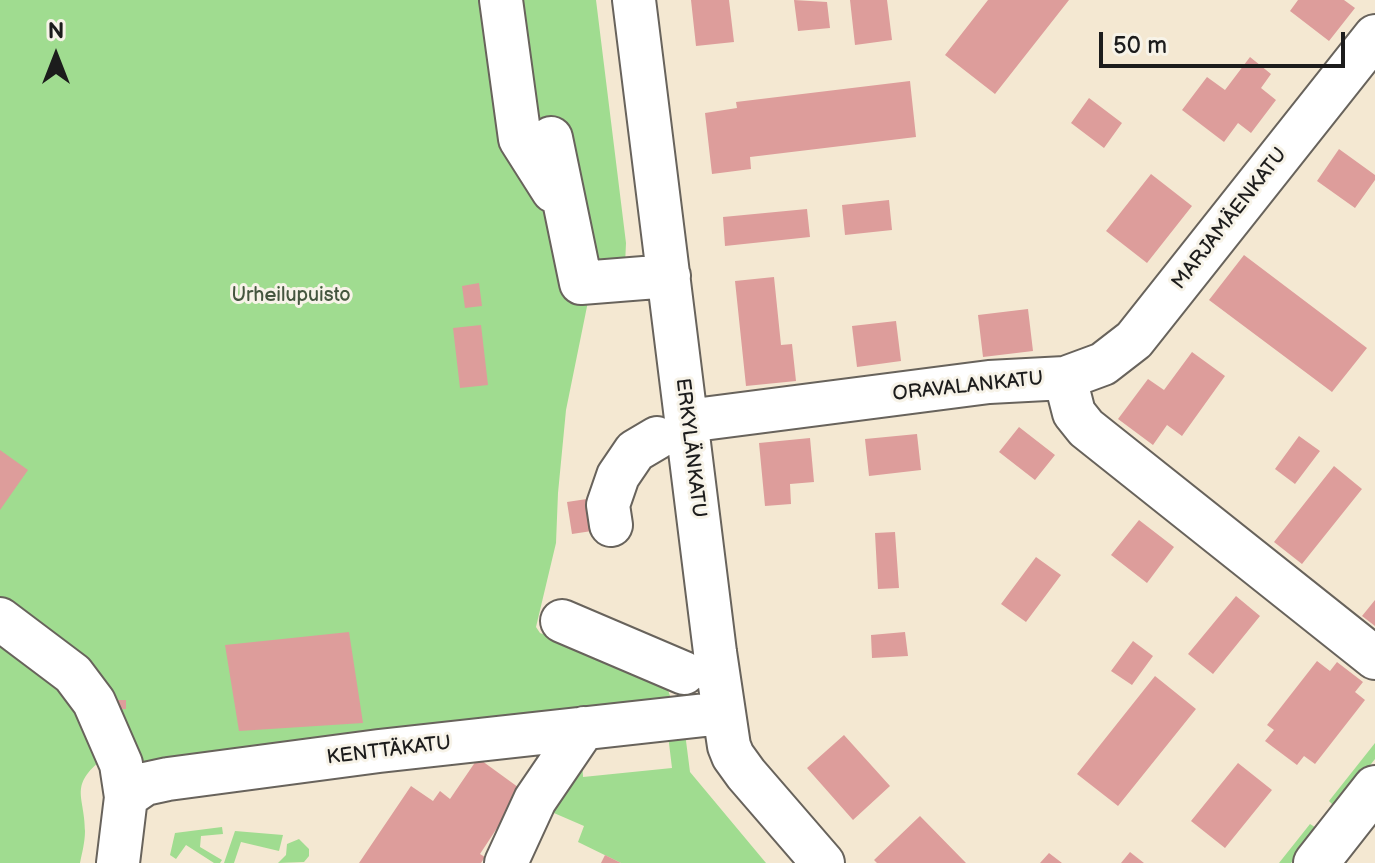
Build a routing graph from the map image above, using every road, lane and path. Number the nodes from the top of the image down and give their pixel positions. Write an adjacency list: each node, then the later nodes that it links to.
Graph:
1 (501, 0): 5 (street)
2 (634, 0): 6 (street, ERKYLÄNKATU)
3 (1375, 36): 7 (street, MARJAMÄENKATU)
4 (551, 138): 5 (street)
5 (566, 212): 6 (street)
6 (669, 276): 8 (street, ERKYLÄNKATU)
7 (1065, 378): 8 (street, ORAVALANKATU); 12 (street, ORAVALANKATU)
8 (672, 429): 9 (street); 14 (street, ERKYLÄNKATU)
9 (611, 525)
10 (0, 619): 17 (street)
11 (562, 621): 13 (street)
12 (1375, 658)
13 (684, 673)
14 (723, 713): 15 (street, KENTTÄKATU); 20 (street, ERKYLÄNKATU)
15 (584, 728): 17 (street, KENTTÄKATU); 19 (street)
16 (1375, 788): 21 (main road)
17 (126, 797): 18 (street)
18 (118, 863)
19 (506, 863)
20 (823, 863)
21 (1316, 863)

